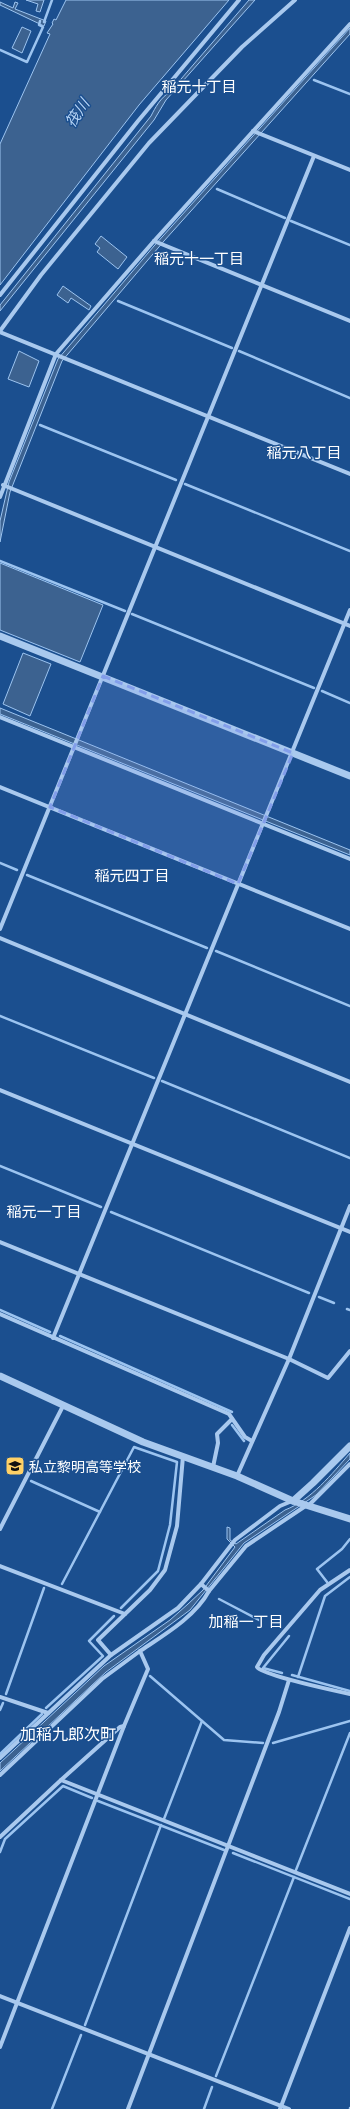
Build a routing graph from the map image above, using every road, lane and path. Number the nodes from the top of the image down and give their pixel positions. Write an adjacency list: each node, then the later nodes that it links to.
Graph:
1 (239, 0): 9 (street)
2 (295, 0): 11 (street)
3 (350, 24): 4 (street)
4 (254, 131): 5 (street); 7 (street)
5 (314, 156): 6 (street); 8 (street)
6 (350, 170)
7 (154, 242): 8 (street); 12 (street)
8 (261, 285): 10 (street); 13 (street)
9 (0, 295)
10 (350, 321)
11 (0, 331): 12 (street)
12 (58, 355): 13 (street); 15 (street)
13 (209, 416): 14 (street); 17 (street)
14 (350, 474)
15 (4, 485): 16 (street); 17 (street)
16 (0, 497)
17 (155, 547): 19 (street); 22 (street)
18 (350, 610): 19 (street)
19 (344, 624): 20 (street); 25 (street)
20 (350, 626)
21 (0, 636): 22 (street)
22 (103, 676): 24 (street); 25 (street)
23 (0, 717): 24 (street)
24 (74, 746): 28 (street); 29 (street)
25 (293, 753): 26 (street); 29 (street)
26 (350, 776)
27 (0, 787): 28 (street)
28 (50, 807): 31 (street); 32 (street)
29 (263, 823): 30 (street); 31 (street)
30 (350, 859)
31 (238, 884): 33 (street); 35 (street)
32 (0, 929)
33 (350, 929)
34 (0, 938): 35 (street)
35 (186, 1014): 36 (street); 38 (street)
36 (350, 1082)
37 (0, 1090): 38 (street)
38 (132, 1145): 40 (street); 43 (street)
39 (350, 1206): 40 (street)
40 (341, 1229): 41 (street); 47 (street)
41 (350, 1232)
42 (0, 1242): 43 (street)
43 (80, 1273): 45 (street); 47 (street)
44 (0, 1314): 45 (street)
45 (53, 1338): 50 (street)
46 (350, 1351): 47 (street)
47 (289, 1359): 51 (street)
48 (0, 1376): 49 (street)
49 (64, 1406): 53 (street); 60 (street)
50 (232, 1419): 51 (street); 55 (street)
51 (252, 1441): 56 (street)
52 (350, 1446): 57 (street)
53 (183, 1456): 55 (street); 65 (street)
54 (350, 1464): 58 (street)
55 (212, 1467): 56 (street)
56 (237, 1476): 57 (street)
57 (294, 1501): 58 (street); 63 (street)
58 (307, 1505): 59 (street); 64 (street)
59 (350, 1519)
60 (0, 1529)
61 (0, 1566): 65 (street)
62 (350, 1570): 68 (street)
63 (202, 1585): 64 (street); 67 (street)
64 (208, 1590): 66 (street)
65 (125, 1614): 67 (street)
66 (140, 1651): 72 (street); 74 (street)
67 (111, 1655): 71 (street)
68 (288, 1680): 69 (street); 78 (street)
69 (350, 1694)
70 (0, 1697): 71 (street)
71 (48, 1713): 73 (street)
72 (124, 1726): 75 (street); 76 (street)
73 (0, 1758)
74 (0, 1775)
75 (61, 1780): 76 (street); 77 (street)
76 (97, 1796): 78 (street); 82 (street)
77 (0, 1837)
78 (228, 1846): 79 (street); 84 (street)
79 (350, 1894)
80 (350, 1928): 85 (street)
81 (0, 1996): 82 (street)
82 (17, 2003): 83 (street); 84 (street)
83 (0, 2047)
84 (148, 2056): 85 (street); 86 (street)
85 (280, 2107): 87 (street)
86 (128, 2109)
87 (288, 2109)

